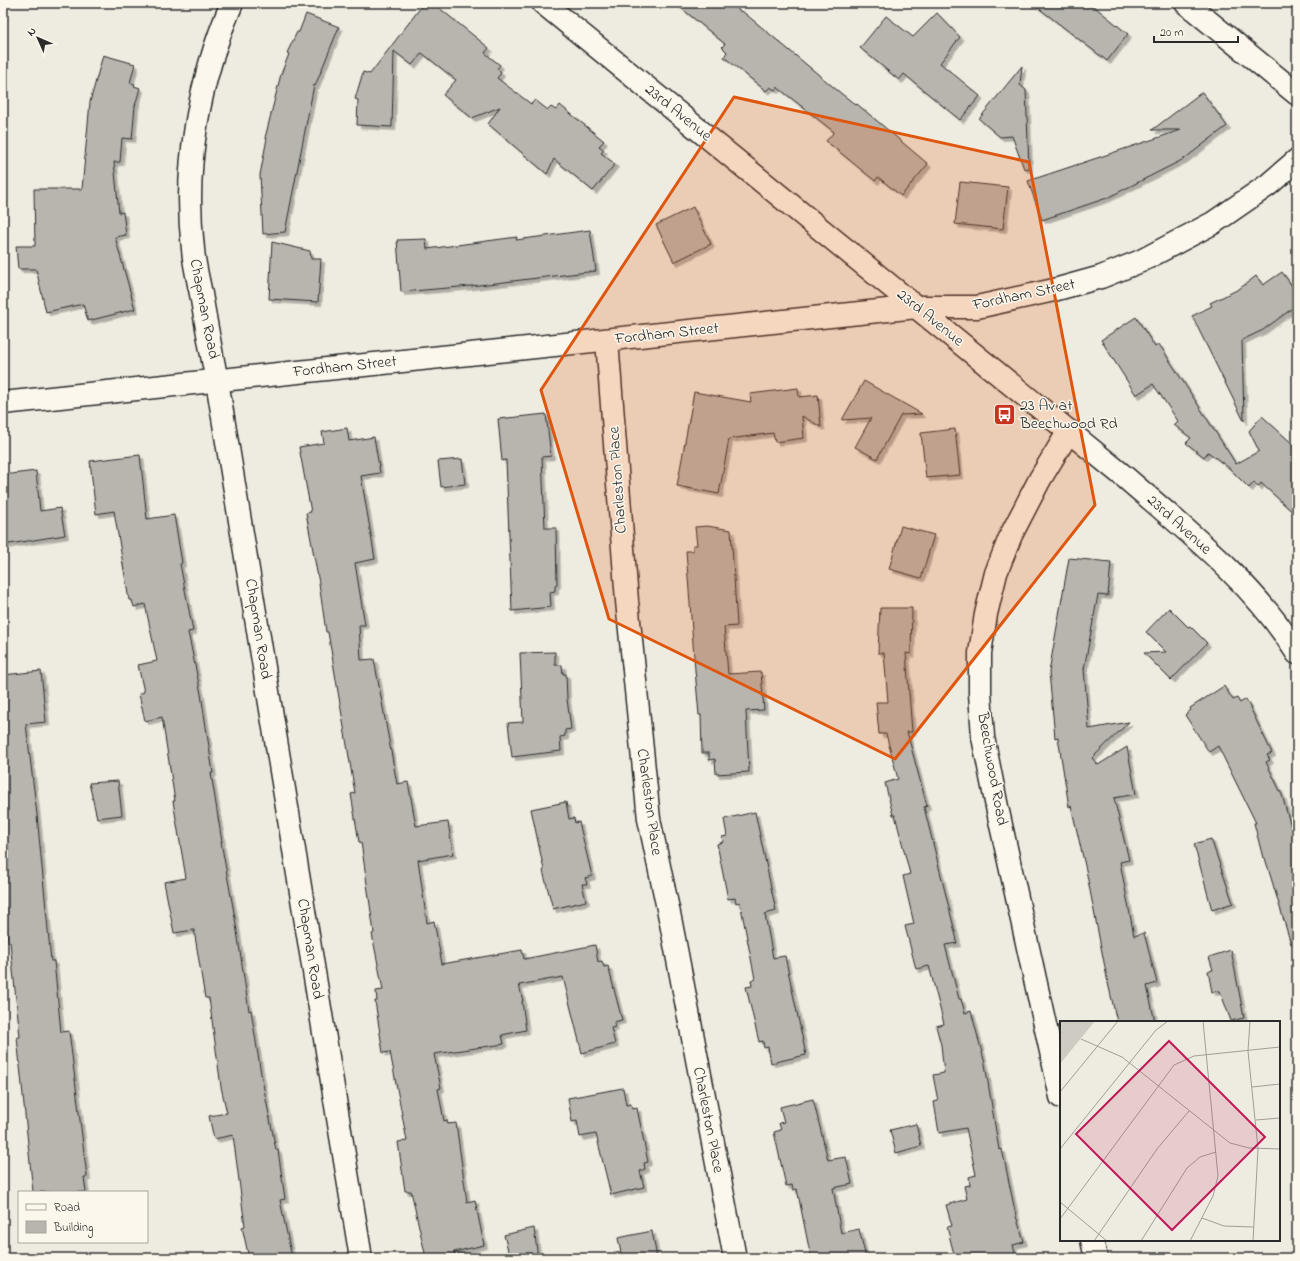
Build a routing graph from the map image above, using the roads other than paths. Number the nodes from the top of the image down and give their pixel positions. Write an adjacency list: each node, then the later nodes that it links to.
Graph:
1 (232, 3): 8 (street, Chapman Road)
2 (543, 3): 6 (street, 23rd Avenue)
3 (1186, 3): 4 (street)
4 (1297, 94)
5 (1297, 160): 6 (street, Fordham Street)
6 (917, 307): 7 (street, Fordham Street); 10 (street, 23rd Avenue)
7 (607, 340): 8 (street, Fordham Street); 15 (street, Charleston Place)
8 (217, 381): 9 (street, Fordham Street); 14 (street, Chapman Road)
9 (3, 404)
10 (1069, 431): 11 (street, 23rd Avenue); 12 (street, Beechwood Road)
11 (1297, 653)
12 (1060, 1092)
13 (1092, 1241): 16 (street)
14 (361, 1258)
15 (734, 1258)
16 (1096, 1258)

